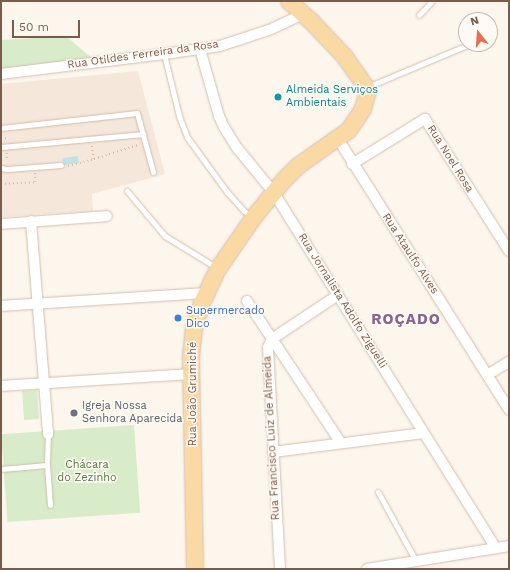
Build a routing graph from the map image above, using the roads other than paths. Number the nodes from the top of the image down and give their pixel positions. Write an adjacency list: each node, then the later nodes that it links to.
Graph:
1 (289, 1): 3 (main road)
2 (432, 1): 4 (lane)
3 (304, 14): 5 (street, Rua Otildes Ferreira da Rosa); 9 (main road)
4 (419, 15)
5 (200, 49): 7 (street, Rua Otildes Ferreira da Rosa); 19 (street, Rua Jornalista Adolfo Ziguelli)
6 (458, 49): 9 (lane)
7 (164, 54): 8 (street, Rua Otildes Ferreira da Rosa); 21 (lane)
8 (1, 74)
9 (366, 87): 12 (main road, Rua João Grumiché)
10 (1, 128): 11 (lane)
11 (143, 134): 13 (lane); 17 (lane)
12 (338, 139): 14 (street, Rua Ataulfo Alves); 19 (main road, Rua João Grumiché)
13 (1, 147)
14 (352, 164): 24 (street, Rua Noel Rosa); 34 (street, Rua Ataulfo Alves)
15 (61, 165): 16 (lane)
16 (1, 168)
17 (153, 172)
18 (127, 191): 25 (lane)
19 (274, 193): 21 (main road, Rua João Grumiché); 27 (street, Rua Jornalista Adolfo Ziguelli)
20 (107, 216): 22 (street)
21 (254, 217): 25 (main road, Rua João Grumiché)
22 (31, 221): 23 (street); 29 (street)
23 (1, 224)
24 (509, 251)
25 (218, 269): 26 (main road, Rua João Grumiché)
26 (206, 293): 29 (street); 33 (main road, Rua João Grumiché)
27 (338, 295): 31 (street, Rua Francisco Luiz de Almeida); 38 (street, Rua Jornalista Adolfo Ziguelli)
28 (247, 301): 31 (street)
29 (38, 304): 30 (street); 35 (street)
30 (1, 306)
31 (272, 339): 40 (street); 41 (street, Rua Francisco Luiz de Almeida)
32 (509, 362): 34 (street)
33 (191, 374): 35 (street); 49 (main road, Rua João Grumiché)
34 (488, 375): 37 (street, Rua Ataulfo Alves)
35 (44, 384): 36 (street); 39 (street)
36 (1, 386)
37 (509, 409)
38 (424, 433): 40 (street); 47 (street, Rua Jornalista Adolfo Ziguelli)
39 (48, 434): 42 (lane)
40 (341, 443): 41 (street)
41 (273, 452): 50 (street, Rua Francisco Luiz de Almeida)
42 (47, 465): 43 (lane); 45 (lane)
43 (1, 468)
44 (378, 492): 48 (lane)
45 (50, 505)
46 (509, 546): 47 (street)
47 (496, 548): 48 (street)
48 (416, 561): 51 (street)
49 (195, 569)
50 (280, 569)
51 (367, 569)

